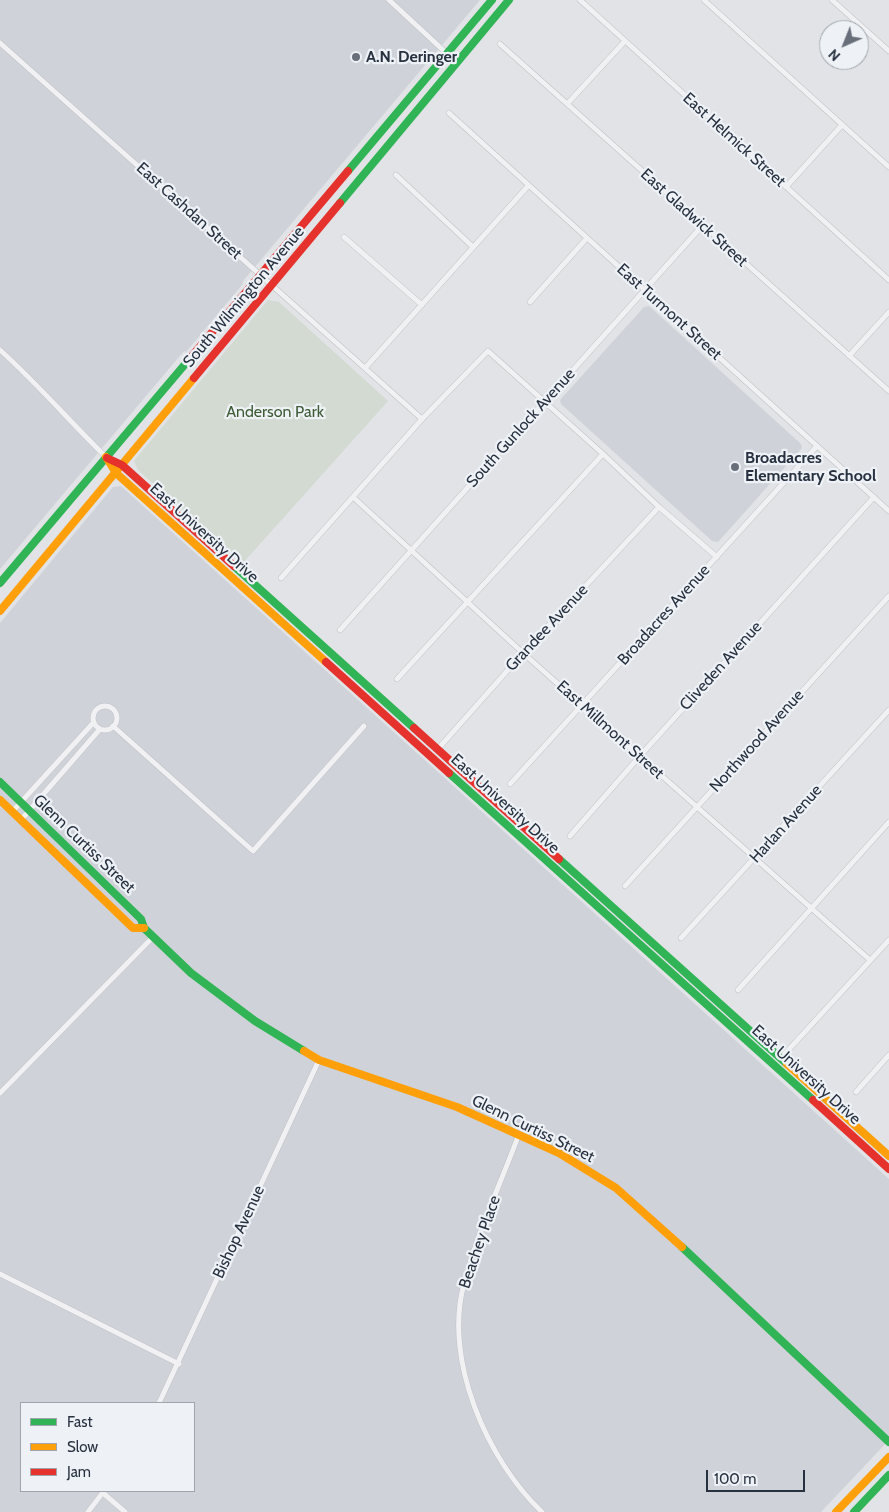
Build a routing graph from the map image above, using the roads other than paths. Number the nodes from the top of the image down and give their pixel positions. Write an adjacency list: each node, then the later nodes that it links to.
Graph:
1 (389, 0): 11 (street)
2 (492, 0): 11 (street, South Wilmington Avenue)
3 (509, 0): 12 (street, South Wilmington Avenue)
4 (580, 0): 7 (street, East Helmick Street)
5 (704, 0): 15 (street)
6 (832, 0): 10 (street)
7 (625, 41): 13 (street); 19 (street, East Helmick Street)
8 (0, 43): 24 (street, East Cashdan Street)
9 (500, 44): 13 (street, East Gladwick Street)
10 (889, 51)
11 (447, 53): 12 (street); 24 (street, South Wilmington Avenue)
12 (456, 62): 26 (street, South Wilmington Avenue)
13 (568, 103): 20 (street, East Gladwick Street)
14 (449, 113): 18 (street, East Turmont Street)
15 (842, 125): 16 (street); 19 (street)
16 (889, 167)
17 (396, 175): 23 (street)
18 (528, 186): 22 (street, East Turmont Street); 23 (street)
19 (786, 186): 25 (street, East Helmick Street)
20 (702, 226): 27 (street, South Gunlock Avenue); 32 (street, East Gladwick Street)
21 (344, 237): 29 (street)
22 (587, 238): 27 (street, East Turmont Street); 28 (street)
23 (473, 248): 29 (street)
24 (261, 275): 26 (street, East Cashdan Street); 39 (street, South Wilmington Avenue)
25 (889, 280)
26 (273, 285): 33 (street, East Cashdan Street); 40 (street, South Wilmington Avenue)
27 (646, 291): 35 (street, South Gunlock Avenue); 37 (street, East Turmont Street)
28 (530, 302)
29 (422, 305): 33 (street)
30 (889, 312): 32 (street)
31 (0, 350): 39 (street, East University Drive)
32 (849, 356): 34 (street, East Gladwick Street)
33 (366, 367): 36 (street, East Cashdan Street)
34 (889, 391)
35 (545, 403): 36 (street); 38 (street); 46 (street, South Gunlock Avenue)
36 (422, 419): 42 (street)
37 (817, 446): 43 (street, East Turmont Street); 47 (street, Broadacres Avenue)
38 (604, 454): 44 (street); 51 (street)
39 (106, 457): 40 (street, East University Drive); 41 (street, East University Drive); 49 (street, South Wilmington Avenue)
40 (122, 465): 41 (street, South Wilmington Avenue); 62 (street, East University Drive)
41 (116, 473): 52 (street, South Wilmington Avenue); 63 (street, East University Drive)
42 (353, 497): 46 (street, East Millmont Street); 48 (street)
43 (874, 497): 45 (street, East Turmont Street); 64 (street, Cliveden Avenue)
44 (659, 507): 47 (street); 54 (street, Grandee Avenue)
45 (889, 511)
46 (411, 549): 51 (street, East Millmont Street); 53 (street, South Gunlock Avenue)
47 (717, 557): 56 (street, Broadacres Avenue)
48 (281, 578)
49 (0, 583)
50 (889, 596): 69 (street, Northwood Avenue)
51 (468, 602): 54 (street, East Millmont Street); 55 (street)
52 (0, 611)
53 (340, 630)
54 (523, 653): 56 (street, East Millmont Street); 62 (street, Grandee Avenue)
55 (397, 679)
56 (582, 705): 64 (street, East Millmont Street); 66 (street, Broadacres Avenue)
57 (889, 710): 75 (street, Harlan Avenue)
58 (94, 722): 59 (street); 61 (street); 68 (street)
59 (113, 726): 60 (street); 61 (street)
60 (364, 726)
61 (100, 729): 70 (street)
62 (438, 750): 63 (street); 85 (street, East University Drive)
63 (431, 756): 87 (street, East University Drive)
64 (639, 757): 69 (street, East Millmont Street); 74 (street, Cliveden Avenue)
65 (0, 782): 68 (street, Glenn Curtiss Street)
66 (510, 784)
67 (0, 800): 71 (street, Glenn Curtiss Street)
68 (20, 802): 70 (street, Glenn Curtiss Street); 71 (street)
69 (696, 807): 75 (street, East Millmont Street); 76 (street, Northwood Avenue)
70 (29, 811): 72 (street); 78 (street, Glenn Curtiss Street)
71 (12, 812): 72 (street, Glenn Curtiss Street)
72 (21, 820): 78 (street, Glenn Curtiss Street)
73 (889, 822): 77 (street)
74 (570, 836)
75 (754, 860): 77 (street, East Millmont Street); 80 (street, Harlan Avenue)
76 (625, 886)
77 (812, 909): 82 (street, East Millmont Street); 83 (street)
78 (144, 928): 79 (street, Glenn Curtiss Street)
79 (153, 937): 86 (street, Glenn Curtiss Street); 89 (street)
80 (681, 938)
81 (889, 940): 82 (street)
82 (870, 960): 85 (street)
83 (738, 990)
84 (889, 1055): 88 (street)
85 (781, 1058): 87 (street); 91 (street, East University Drive)
86 (319, 1060): 90 (street, Glenn Curtiss Street); 94 (street, Bishop Avenue)
87 (774, 1066): 92 (street, East University Drive)
88 (856, 1092)
89 (0, 1093)
90 (519, 1134): 96 (street, Glenn Curtiss Street); 102 (street, Beachey Place)
91 (889, 1156)
92 (889, 1169)
93 (0, 1274): 94 (street)
94 (179, 1364): 95 (street, Bishop Avenue)
95 (160, 1402)
96 (889, 1442)
97 (889, 1457): 103 (street)
98 (889, 1475): 104 (street)
99 (104, 1492): 100 (street); 101 (street)
100 (88, 1512)
101 (125, 1512)
102 (542, 1512)
103 (836, 1512)
104 (854, 1512)

